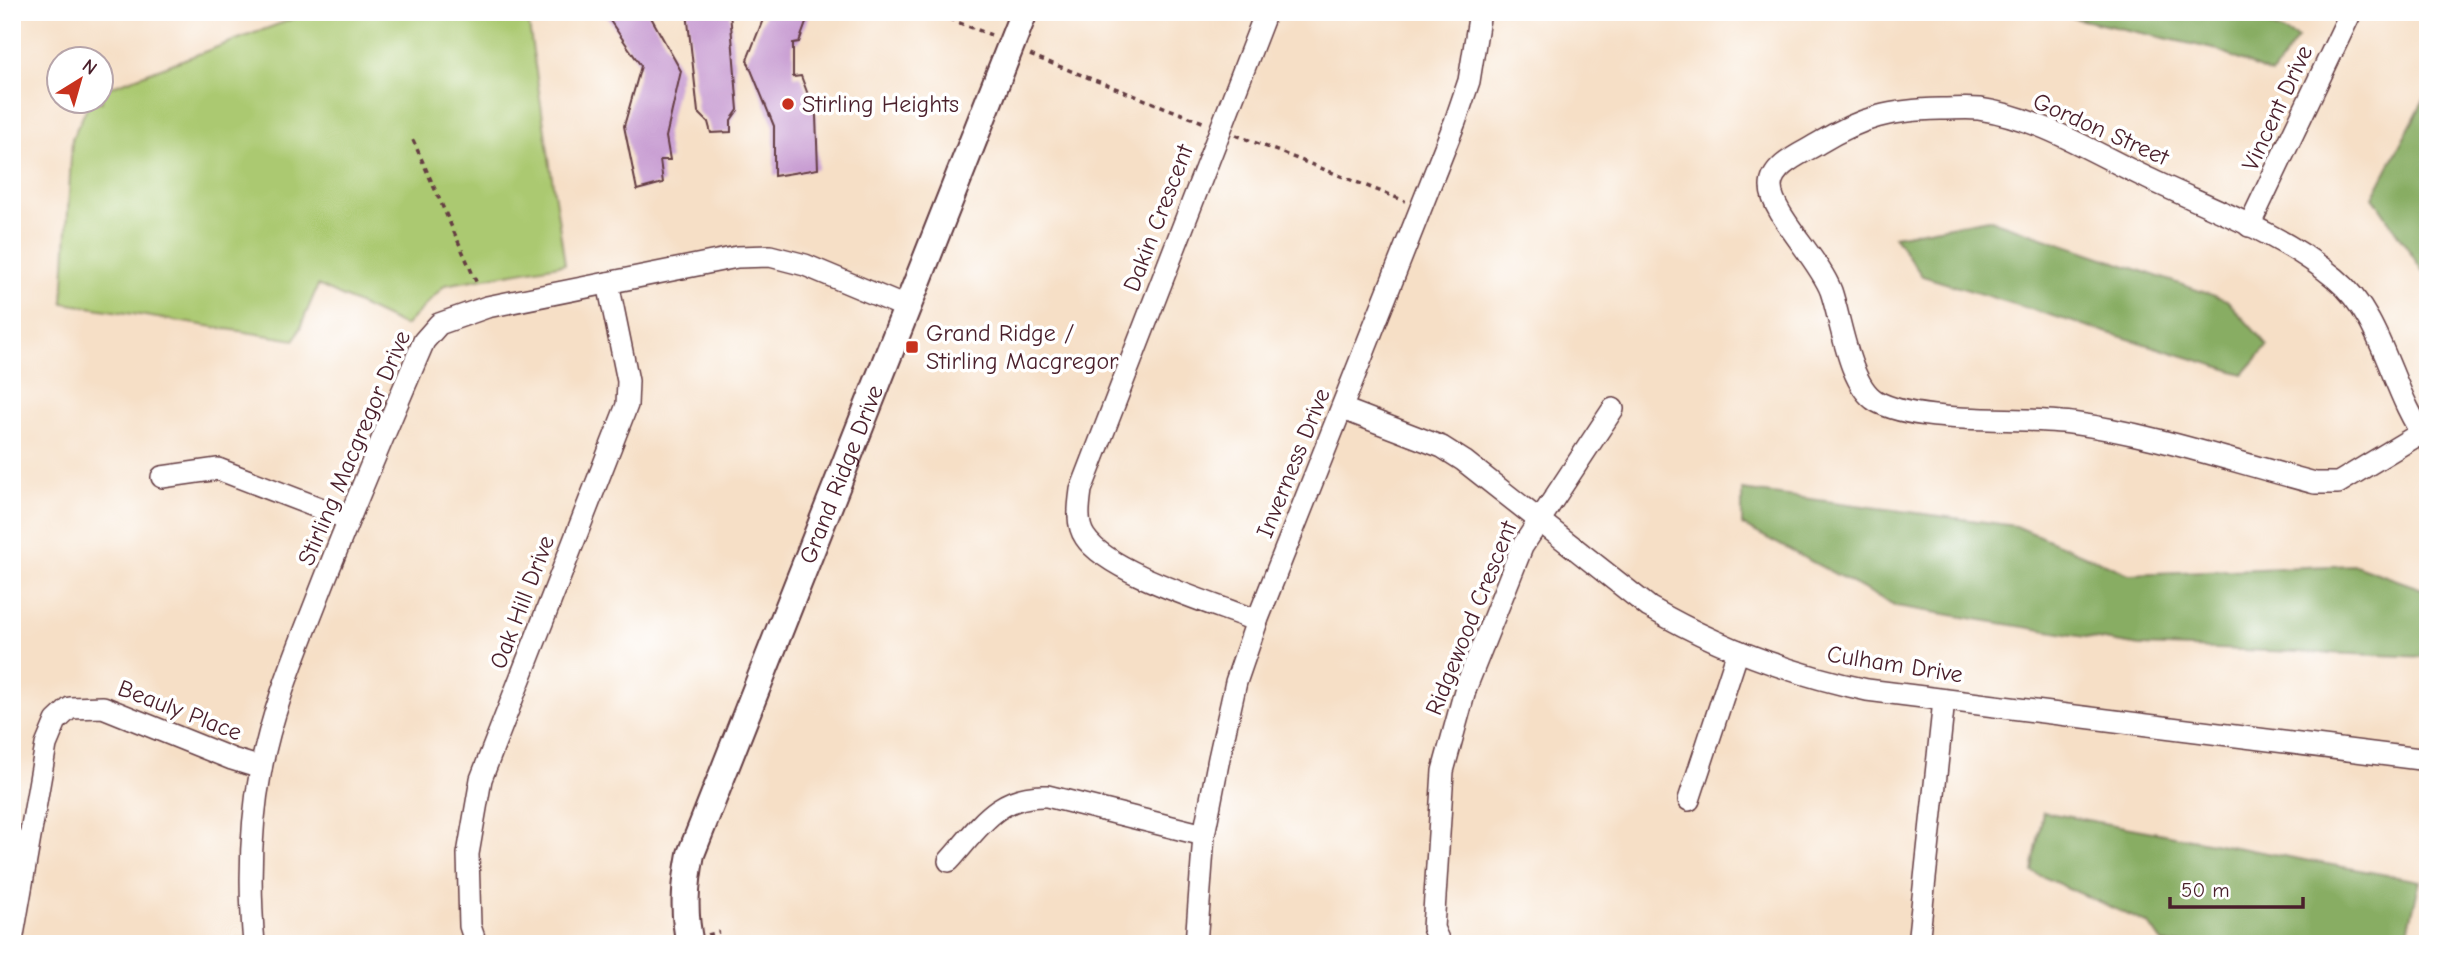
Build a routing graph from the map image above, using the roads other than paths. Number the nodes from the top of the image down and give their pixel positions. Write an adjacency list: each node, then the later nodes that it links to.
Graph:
1 (1024, 12): 7 (street, Grand Ridge Drive)
2 (1266, 12): 14 (street, Dakin Crescent)
3 (1480, 12): 8 (street, Inverness Drive)
4 (2351, 12): 5 (street, Vincent Drive)
5 (2249, 226): 10 (street, Gordon Street); 10 (street, Gordon Street)
6 (608, 283): 7 (street, Stirling Macgregor Drive); 13 (street, Stirling Macgregor Drive); 24 (street, Oak Hill Drive)
7 (908, 308): 25 (street, Grand Ridge Drive)
8 (1343, 409): 12 (street, Culham Drive); 14 (street, Inverness Drive)
9 (1613, 409): 12 (street, Ridgewood Crescent)
10 (2424, 437)
11 (162, 477): 13 (street)
12 (1539, 518): 15 (street, Culham Drive); 27 (street, Ridgewood Crescent)
13 (348, 519): 18 (street, Stirling Macgregor Drive)
14 (1257, 621): 20 (street, Inverness Drive)
15 (1738, 651): 16 (street, Culham Drive); 19 (street)
16 (1944, 700): 17 (street, Culham Drive); 28 (street)
17 (2428, 760)
18 (261, 768): 22 (street, Beauly Place); 23 (street, Stirling Macgregor Drive)
19 (1689, 800)
20 (1204, 835): 21 (street); 26 (street, Inverness Drive)
21 (949, 862)
22 (12, 941)
23 (254, 944)
24 (476, 944)
25 (690, 944)
26 (1196, 944)
27 (1440, 944)
28 (1917, 944)

